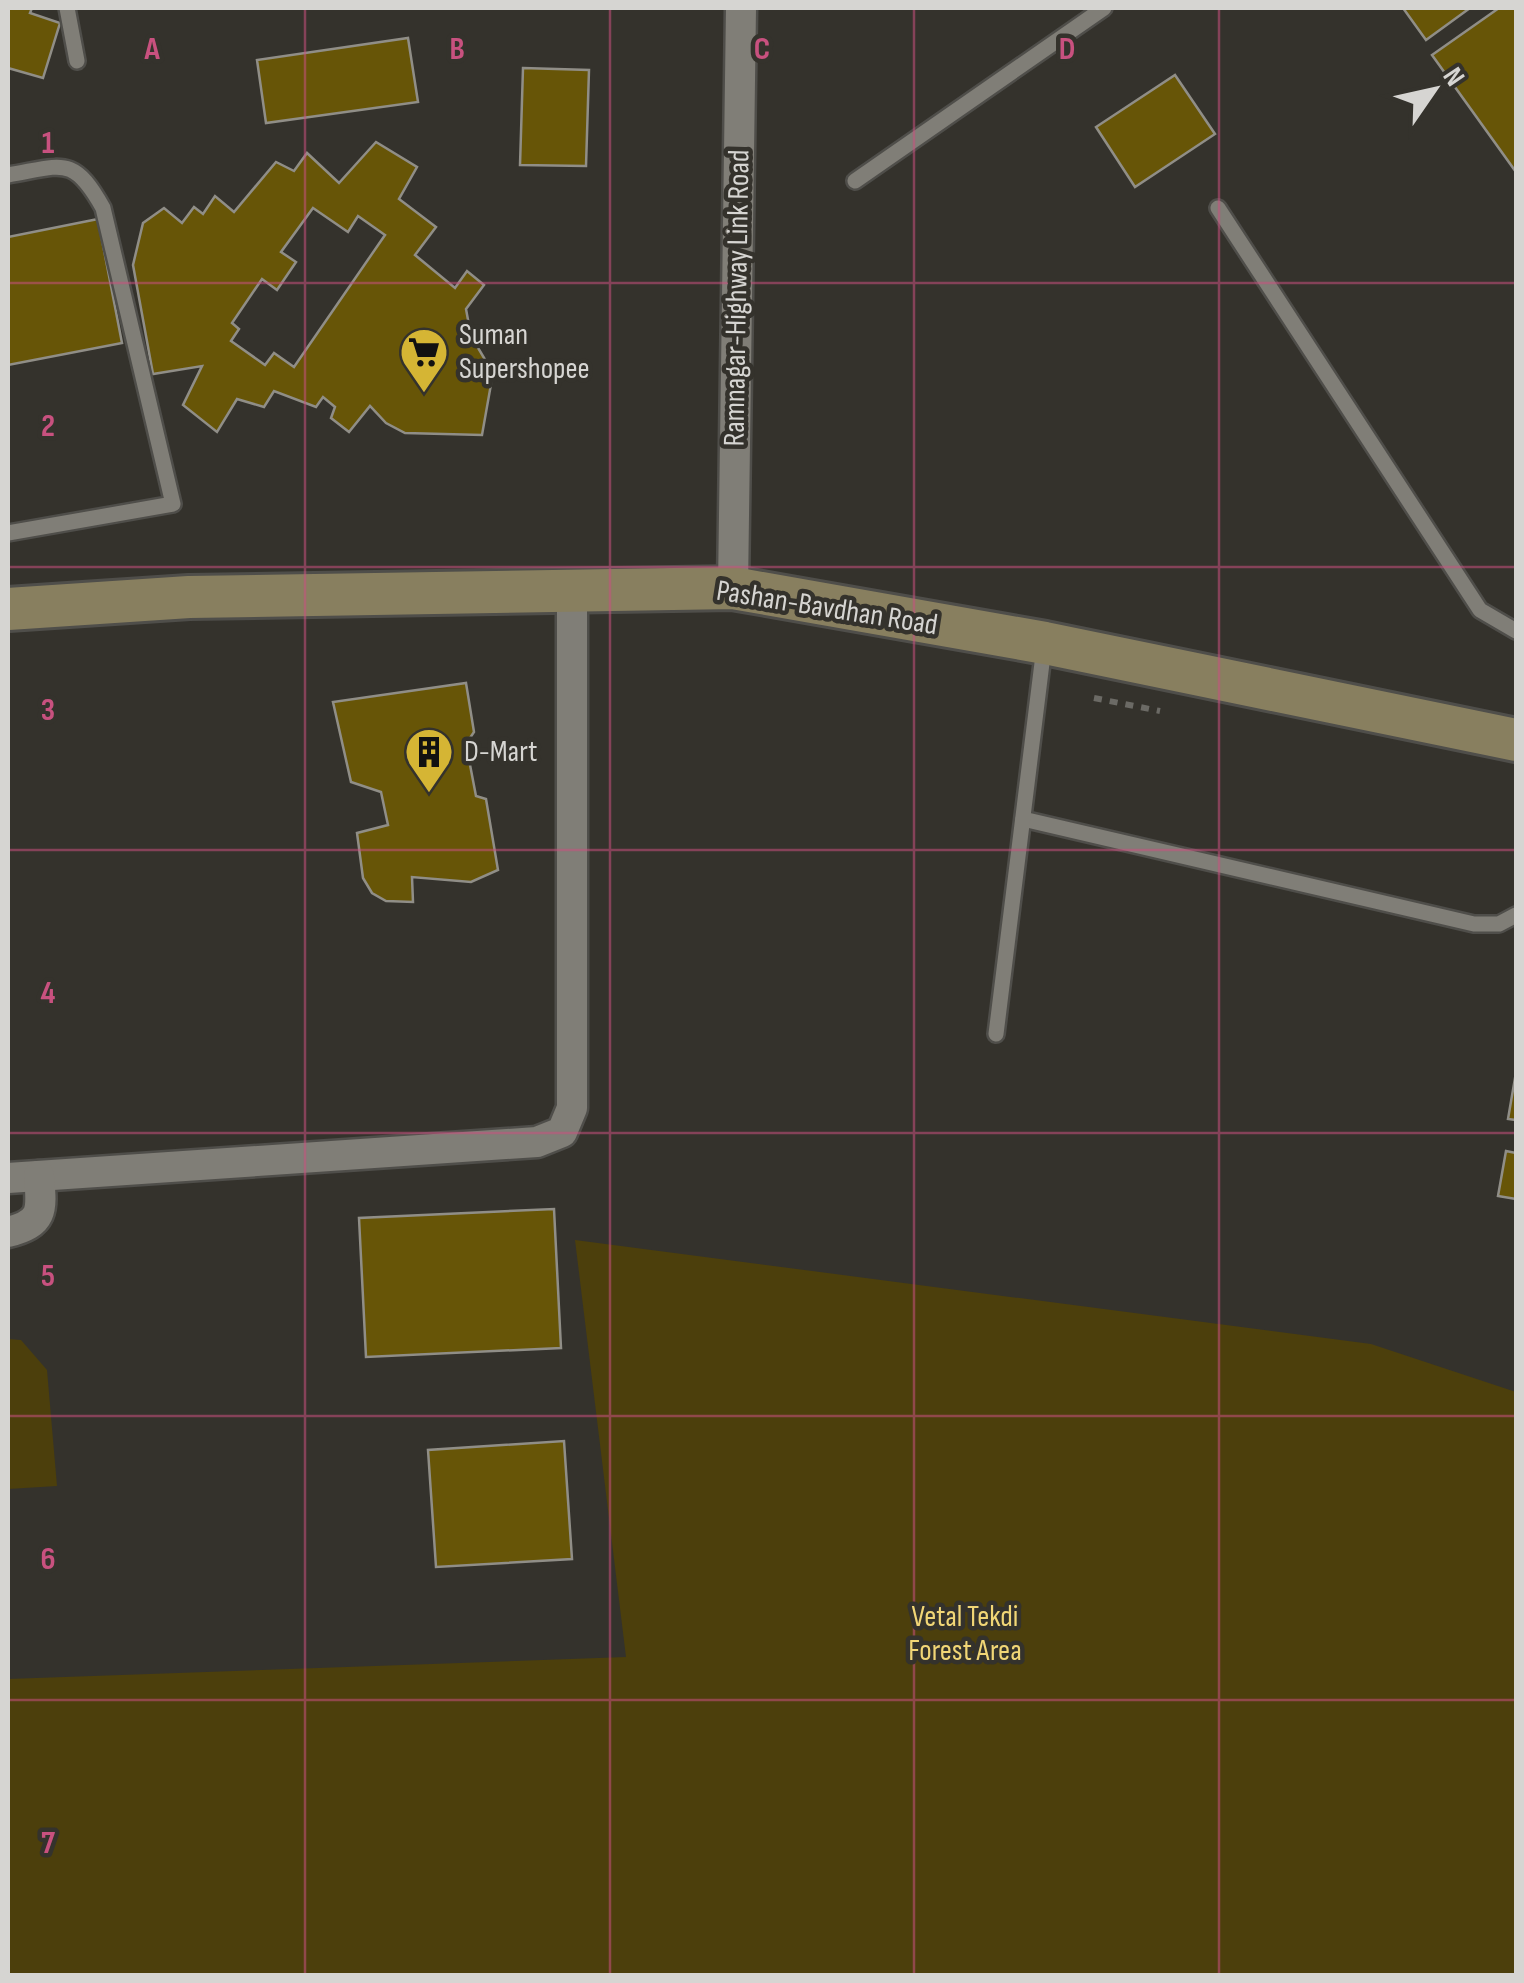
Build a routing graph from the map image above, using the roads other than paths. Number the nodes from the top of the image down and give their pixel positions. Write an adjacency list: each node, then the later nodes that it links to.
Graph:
1 (67, 8): 4 (lane)
2 (741, 8): 9 (street, Ramnagar-Highway Link Road)
3 (1104, 8): 6 (lane)
4 (77, 61)
5 (8, 175): 8 (lane)
6 (854, 181)
7 (1218, 208): 12 (lane)
8 (8, 533)
9 (734, 588): 10 (main road, Pashan-Bavdhan Road); 13 (main road, Pashan-Bavdhan Road)
10 (572, 590): 11 (main road, Pashan-Bavdhan Road); 18 (street)
11 (8, 609)
12 (1516, 631)
13 (1045, 643): 14 (main road, Pashan-Bavdhan Road); 15 (lane)
14 (1516, 740)
15 (1023, 820): 16 (lane); 17 (lane)
16 (1516, 915)
17 (996, 1034)
18 (39, 1176): 19 (street); 20 (street)
19 (8, 1178)
20 (8, 1232)

